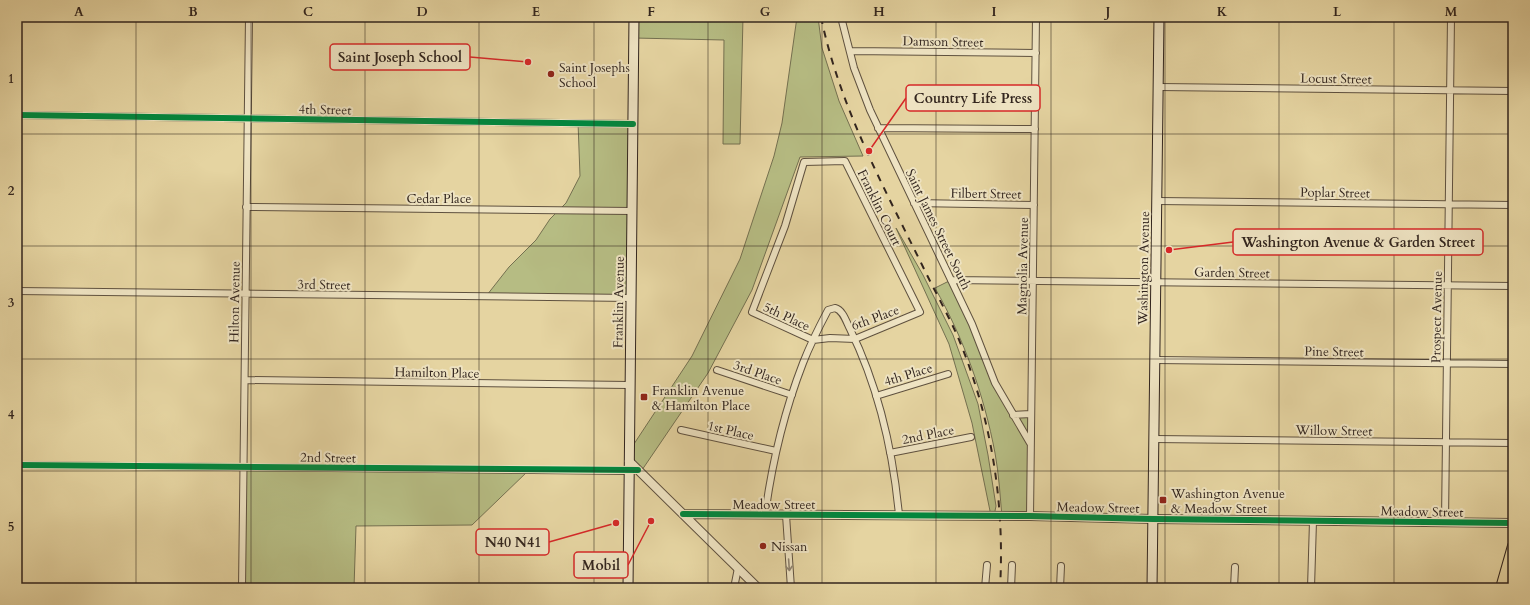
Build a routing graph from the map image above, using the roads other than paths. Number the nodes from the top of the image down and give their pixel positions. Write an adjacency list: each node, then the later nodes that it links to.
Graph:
1 (249, 17): 13 (street, Hilton Avenue)
2 (634, 17): 14 (main road, Franklin Avenue)
3 (841, 17): 7 (street, Saint James Street South)
4 (1036, 17): 8 (street, Magnolia Avenue)
5 (1160, 17): 9 (main road, Washington Avenue)
6 (1451, 17): 10 (street, Prospect Avenue)
7 (850, 51): 8 (street, Damson Street); 15 (street, Saint James Street South)
8 (1036, 53): 16 (street, Magnolia Avenue)
9 (1159, 87): 10 (street, Locust Street); 17 (main road, Washington Avenue)
10 (1450, 90): 11 (street, Locust Street); 20 (street, Prospect Avenue)
11 (1513, 91)
12 (17, 115): 13 (street, 4th Street)
13 (248, 118): 14 (street, 4th Street); 22 (street, Hilton Avenue)
14 (633, 124): 23 (main road, Franklin Avenue)
15 (878, 128): 16 (street); 18 (street, Saint James Street South)
16 (1035, 130): 19 (street, Magnolia Avenue)
17 (1157, 201): 20 (street, Poplar Street); 26 (main road, Washington Avenue)
18 (914, 203): 19 (street, Filbert Street); 24 (street, Saint James Street South)
19 (1034, 205): 25 (street, Magnolia Avenue)
20 (1448, 205): 21 (street, Poplar Street); 27 (street, Prospect Avenue)
21 (1513, 205)
22 (246, 207): 23 (street, Cedar Place); 30 (street, Hilton Avenue)
23 (632, 211): 31 (main road, Franklin Avenue)
24 (951, 280): 25 (street, Garden Street); 46 (street, Saint James Street South)
25 (1033, 281): 26 (street, Garden Street); 45 (street, Magnolia Avenue)
26 (1156, 282): 27 (street, Garden Street); 36 (main road, Washington Avenue)
27 (1448, 286): 28 (street, Garden Street); 37 (street, Prospect Avenue)
28 (1513, 286)
29 (17, 291): 30 (street, 3rd Street)
30 (245, 294): 31 (street, 3rd Street); 41 (street, Hilton Avenue)
31 (630, 298): 42 (main road, Franklin Avenue)
32 (752, 312): 33 (street, Franklin Court); 35 (street, 5th Place)
33 (920, 312): 34 (street, 6th Place)
34 (855, 338): 35 (street, 6th Place); 35 (street); 44 (street)
35 (813, 340): 43 (street)
36 (1155, 360): 37 (street, Pine Street); 49 (main road, Washington Avenue)
37 (1447, 364): 38 (street, Pine Street); 50 (street, Prospect Avenue)
38 (1513, 364)
39 (718, 370): 43 (street, 3rd Place)
40 (948, 374): 44 (street, 4th Place)
41 (245, 380): 42 (street, Hamilton Place); 56 (street, Hilton Avenue)
42 (630, 385): 57 (main road, Franklin Avenue)
43 (792, 395): 53 (street)
44 (876, 396): 54 (street)
45 (1031, 414): 46 (street); 52 (street, Magnolia Avenue)
46 (1014, 415): 52 (street, Saint James Street South)
47 (681, 430): 53 (street, 1st Place)
48 (971, 437): 54 (street, 2nd Place)
49 (1154, 438): 50 (street, Willow Street); 63 (main road, Washington Avenue)
50 (1446, 442): 51 (street, Willow Street); 65 (street, Prospect Avenue)
51 (1513, 443)
52 (1031, 444): 62 (street, Magnolia Avenue)
53 (776, 451): 60 (street)
54 (890, 453): 59 (street)
55 (17, 465): 56 (street, 2nd Street)
56 (244, 467): 57 (street, 2nd Street); 73 (street, Hilton Avenue)
57 (632, 467): 58 (street); 74 (main road, Franklin Avenue)
58 (683, 514): 60 (street, Meadow Street); 72 (street)
59 (899, 514): 61 (street, Meadow Street); 62 (street, Meadow Street)
60 (765, 515): 61 (street, Meadow Street)
61 (786, 515): 77 (street, one-way to 77)
62 (1030, 516): 63 (street, Meadow Street)
63 (1153, 519): 64 (street, Meadow Street); 81 (main road, Washington Avenue)
64 (1313, 521): 65 (street, Meadow Street); 83 (street)
65 (1445, 522): 66 (street, Meadow Street)
66 (1513, 523)
67 (1513, 546): 84 (main road)
68 (987, 565): 78 (street)
69 (1012, 565): 79 (street)
70 (1061, 566): 80 (street)
71 (1235, 567): 82 (street)
72 (738, 568): 75 (street); 76 (street)
73 (242, 588)
74 (628, 588)
75 (734, 588)
76 (758, 588)
77 (791, 588)
78 (985, 588)
79 (1011, 588)
80 (1060, 588)
81 (1152, 588)
82 (1234, 588)
83 (1311, 588)
84 (1500, 588)

